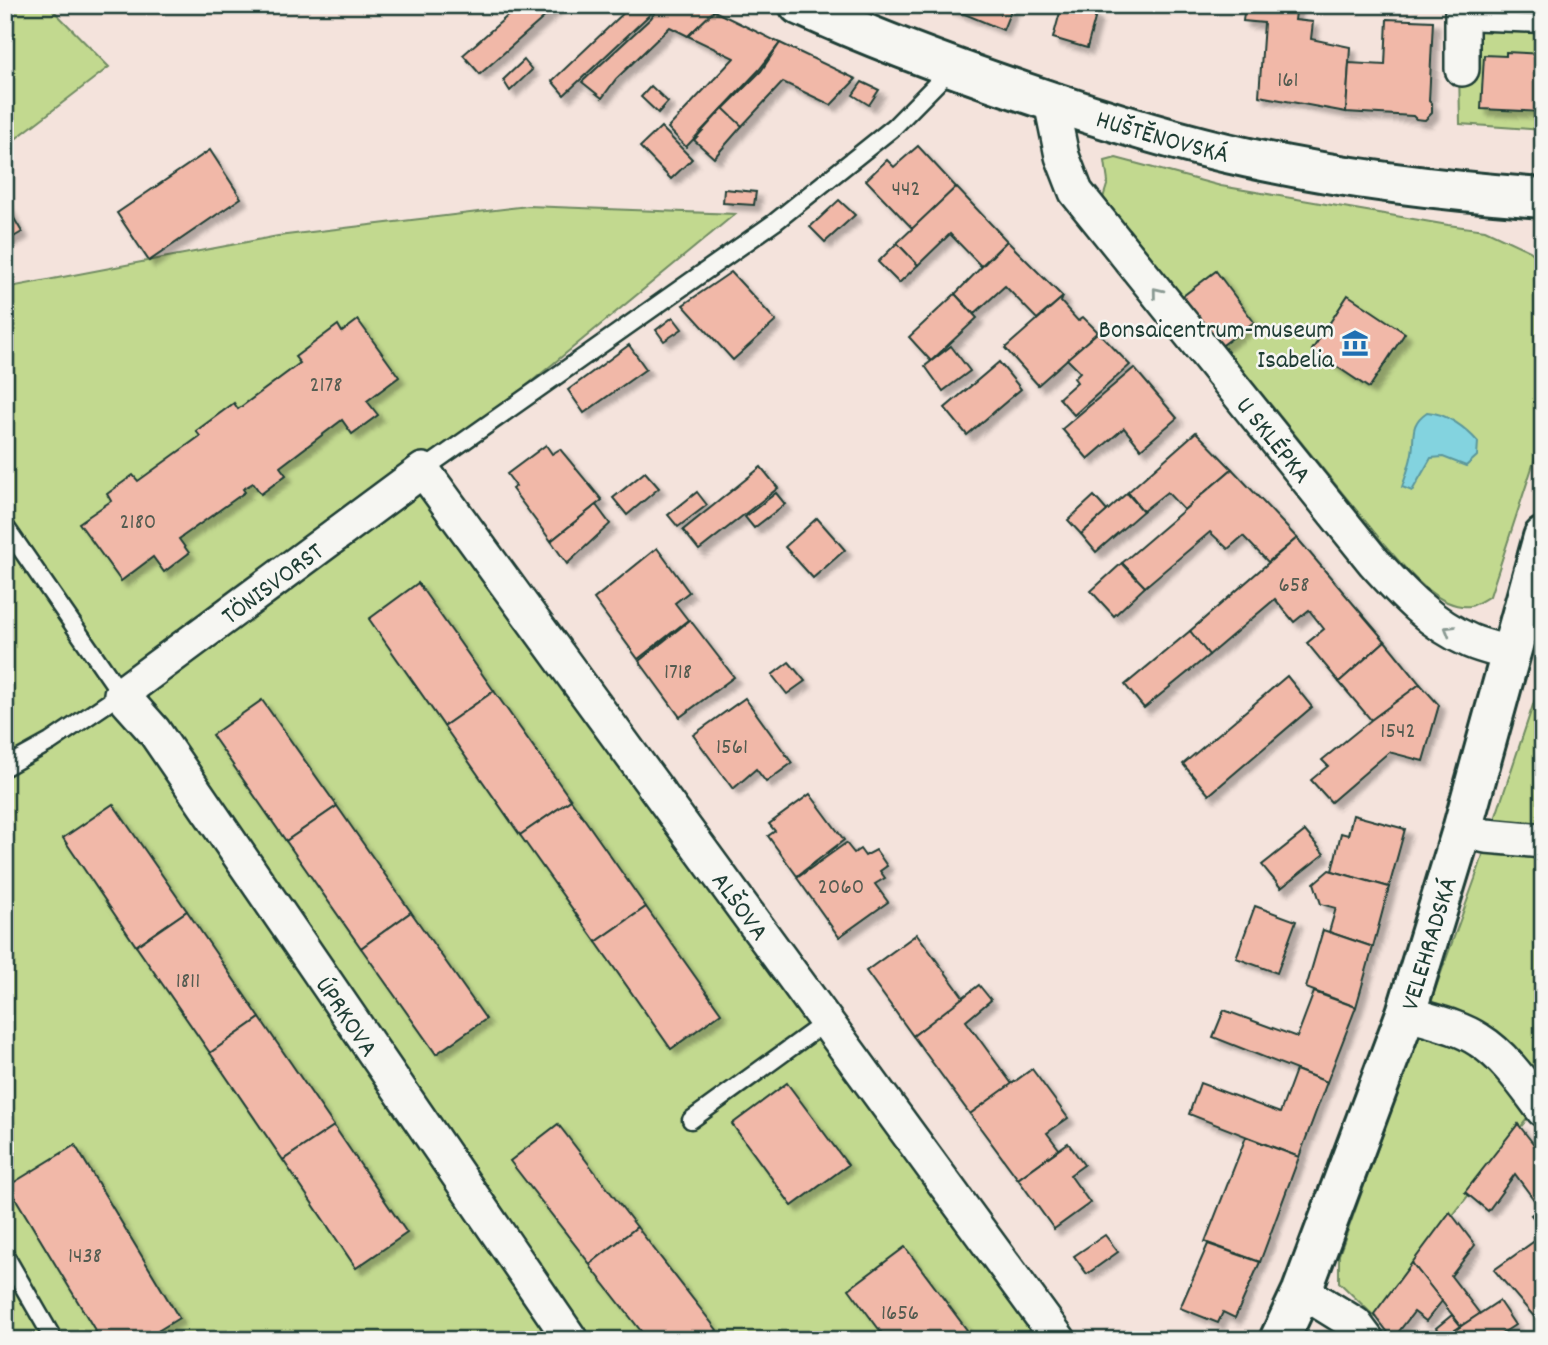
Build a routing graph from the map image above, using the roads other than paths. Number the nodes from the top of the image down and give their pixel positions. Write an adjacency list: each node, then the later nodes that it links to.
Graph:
1 (799, 5): 4 (street, HUŠTĚNOVSKÁ)
2 (1462, 13): 3 (lane); 5 (street)
3 (1543, 24)
4 (952, 68): 6 (street, HUŠTĚNOVSKÁ); 8 (lane)
5 (1462, 69)
6 (1051, 102): 7 (street, HUŠTĚNOVSKÁ); 12 (street, U SKLÉPKA, one-way to 6)
7 (1543, 198)
8 (423, 470): 13 (street, TÖNISVORST); 18 (street, ALŠOVA)
9 (5, 526): 10 (lane)
10 (12, 551): 13 (lane)
11 (1540, 560): 12 (street, VELEHRADSKÁ)
12 (1512, 654): 15 (street, VELEHRADSKÁ)
13 (121, 694): 14 (lane); 24 (street, ÚPRKOVA)
14 (5, 767)
15 (1462, 830): 16 (street); 17 (street, VELEHRADSKÁ)
16 (1543, 841)
17 (1406, 1013): 19 (street); 22 (street, VELEHRADSKÁ)
18 (826, 1022): 20 (lane); 25 (street, ALŠOVA)
19 (1543, 1110)
20 (691, 1120)
21 (5, 1255): 23 (lane)
22 (1302, 1291): 26 (street, VELEHRADSKÁ); 27 (street)
23 (54, 1340)
24 (571, 1340)
25 (1059, 1340)
26 (1279, 1340)
27 (1367, 1340)

